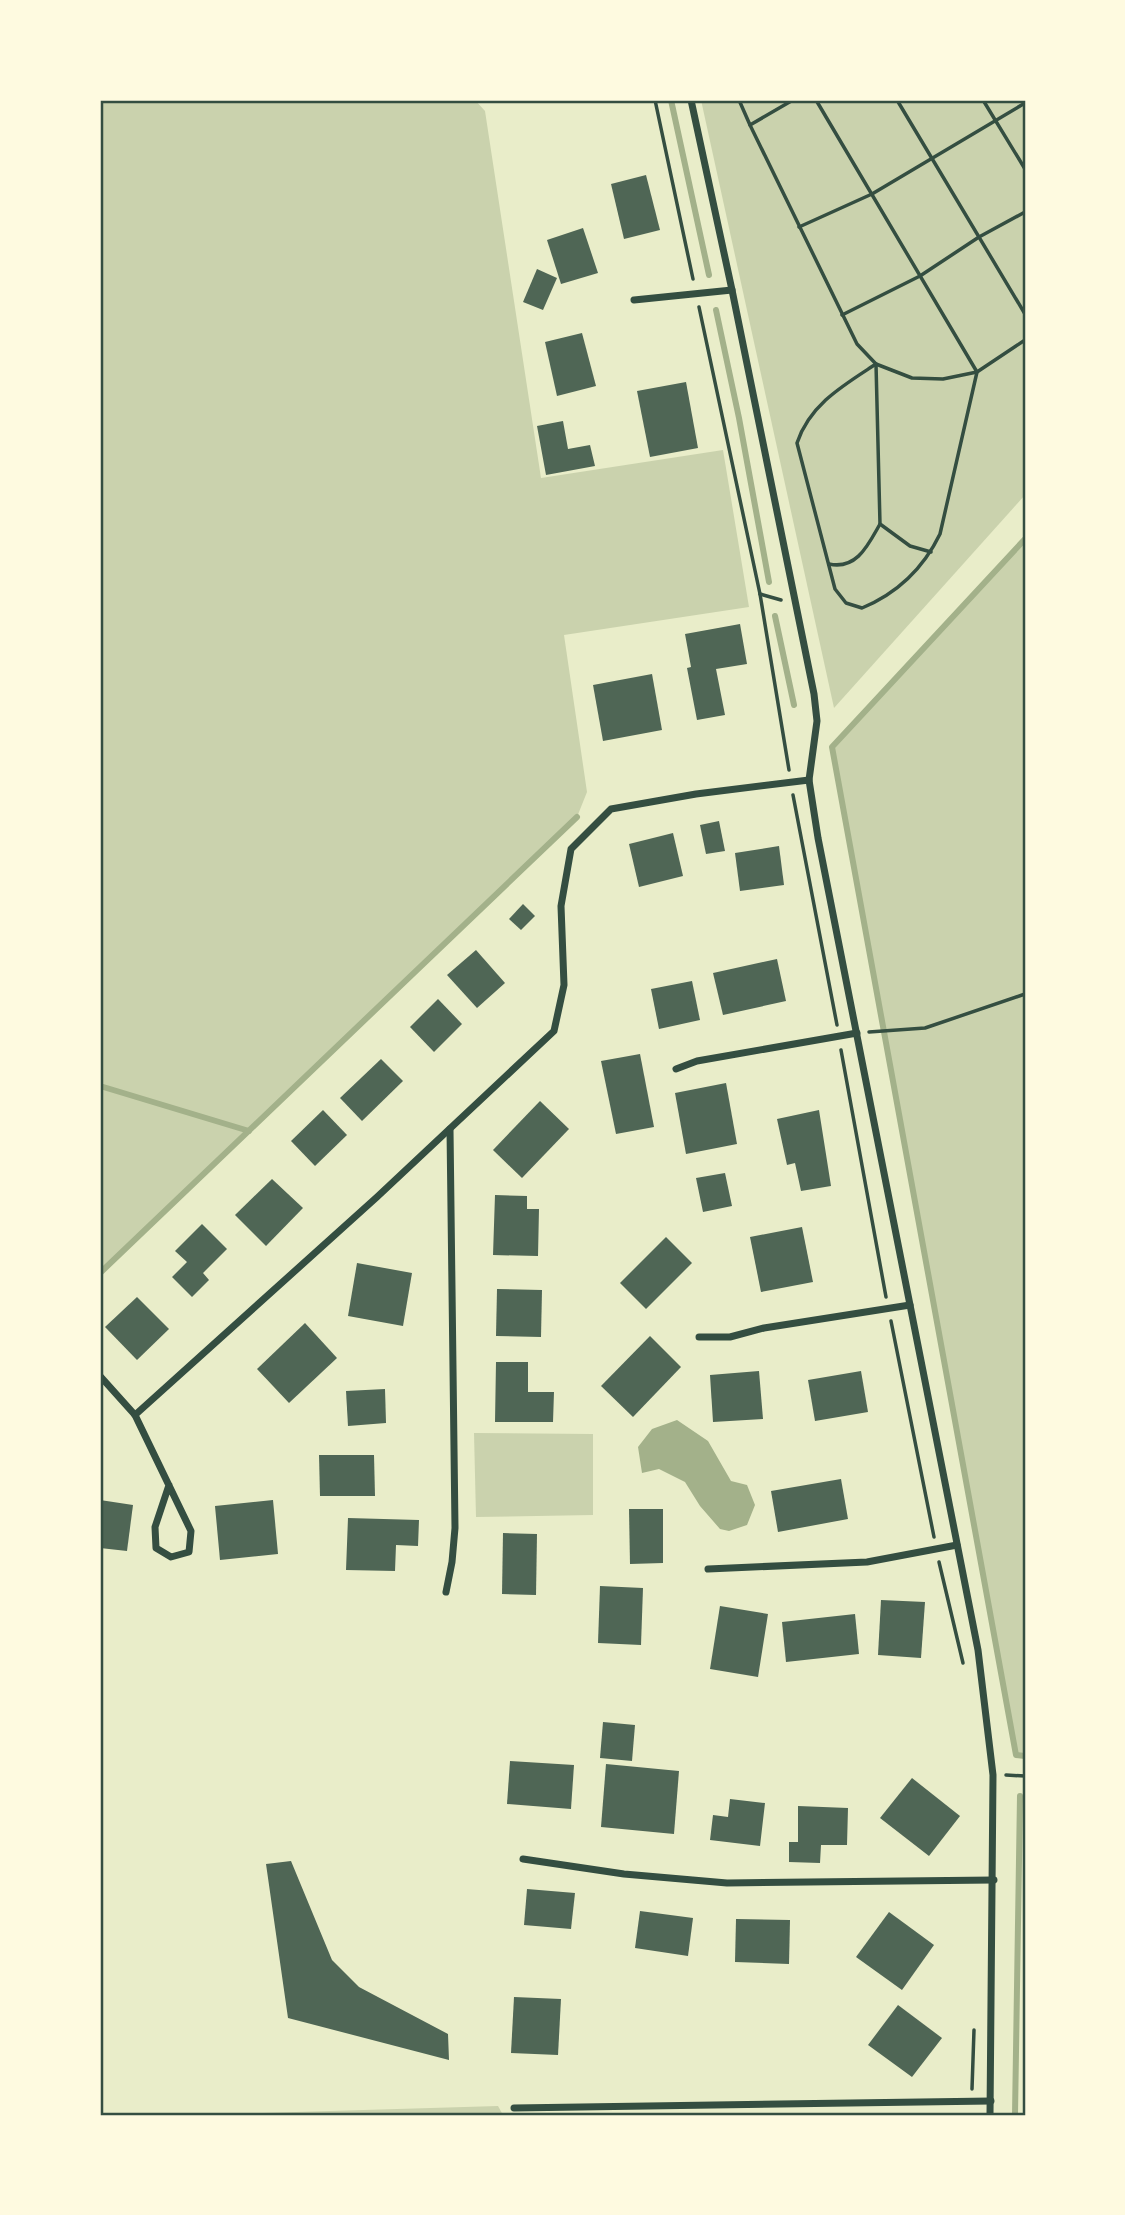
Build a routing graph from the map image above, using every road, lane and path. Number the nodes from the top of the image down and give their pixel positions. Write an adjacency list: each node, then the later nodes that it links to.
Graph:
1 (654, 100): 19 (path)
2 (691, 100): 18 (street)
3 (739, 100): 10 (path)
4 (793, 100): 10 (path)
5 (816, 100): 13 (path)
6 (897, 100): 11 (path)
7 (983, 100): 9 (path)
8 (1025, 103): 9 (path)
9 (996, 121): 11 (path); 12 (path)
10 (750, 125): 15 (path)
11 (932, 158): 13 (path); 16 (path)
12 (1025, 169)
13 (872, 194): 15 (path); 17 (path)
14 (1025, 212): 16 (path)
15 (799, 227): 21 (path)
16 (979, 237): 17 (path); 22 (path)
17 (920, 276): 21 (path); 25 (path)
18 (732, 290): 19 (street); 30 (street)
19 (696, 294): 20 (street); 29 (path)
20 (634, 300)
21 (842, 314): 24 (path)
22 (1025, 314)
23 (1025, 340): 25 (path)
24 (876, 363): 25 (path); 26 (path); 28 (path)
25 (977, 372): 27 (path)
26 (880, 524): 27 (path); 28 (path)
27 (932, 552): 28 (path)
28 (829, 564)
29 (760, 594): 30 (path); 32 (path)
30 (795, 604): 31 (street)
31 (809, 780): 32 (street); 34 (street)
32 (791, 783): 35 (path); 37 (street)
33 (1025, 994): 34 (path)
34 (857, 1033): 35 (street); 38 (street)
35 (839, 1037): 36 (street); 39 (path)
36 (676, 1069)
37 (450, 1129): 42 (street); 47 (street)
38 (910, 1305): 39 (street); 44 (street)
39 (888, 1308): 40 (street); 45 (path)
40 (699, 1338)
41 (100, 1376): 42 (street)
42 (135, 1415): 43 (street)
43 (169, 1485): 43 (street)
44 (957, 1545): 45 (street); 50 (street)
45 (936, 1547): 46 (street); 48 (path)
46 (708, 1569)
47 (446, 1592)
48 (964, 1668)
49 (523, 1859): 50 (street)
50 (994, 1880): 53 (street)
51 (975, 2017): 52 (path)
52 (972, 2099): 53 (street); 54 (street)
53 (991, 2101): 55 (street)
54 (514, 2108)
55 (990, 2115)

